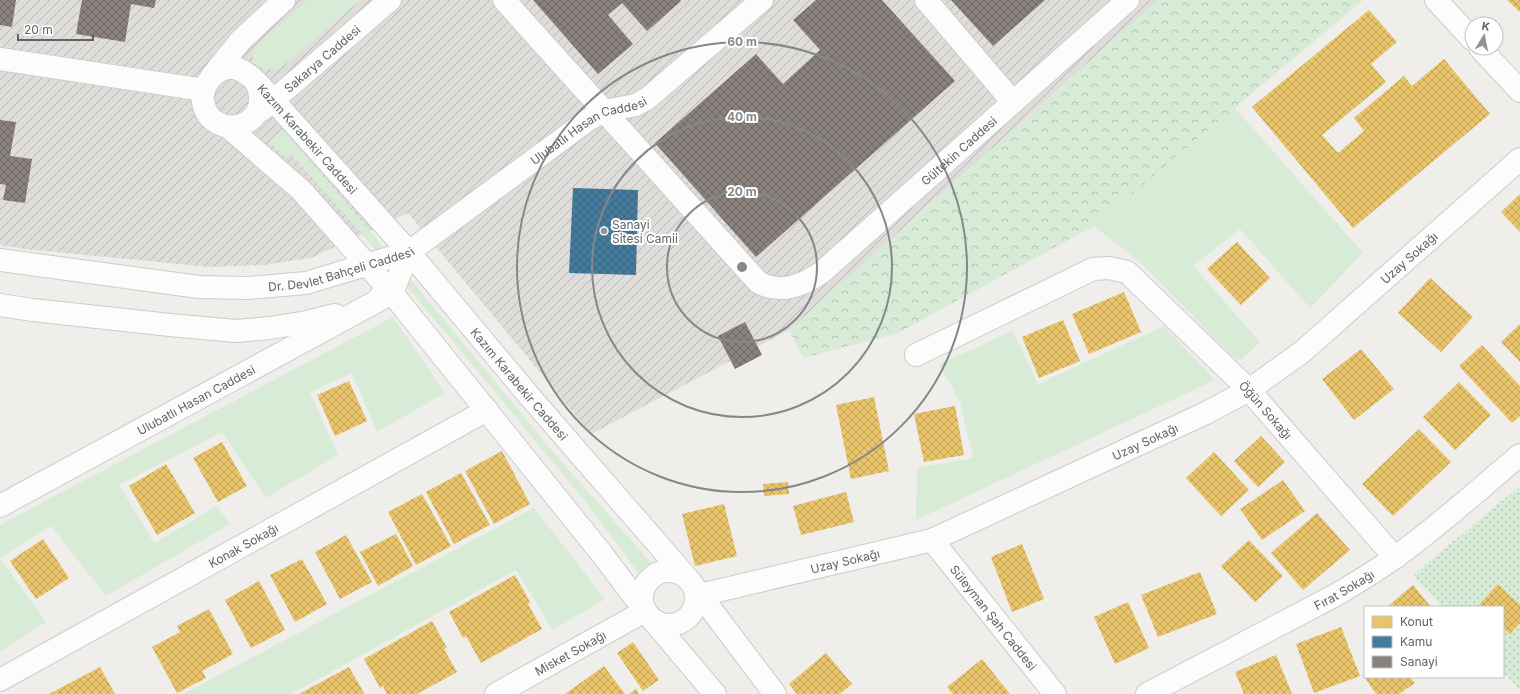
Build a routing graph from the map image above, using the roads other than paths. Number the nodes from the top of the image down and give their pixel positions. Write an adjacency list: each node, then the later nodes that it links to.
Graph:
1 (284, 0): 12 (street)
2 (390, 0): 14 (street, Sakarya Caddesi)
3 (504, 0): 16 (street)
4 (762, 0): 16 (street, Ulubatlı Hasan Caddesi)
5 (926, 0): 15 (street)
6 (1128, 0): 15 (street, Gültekin Caddesi)
7 (1436, 0): 8 (street)
8 (1464, 30)
9 (1487, 56): 13 (street)
10 (0, 59): 12 (street)
11 (256, 82): 12 (street, Kazım Karabekir Caddesi); 14 (street, Kazım Karabekir Caddesi); 17 (street, Kazım Karabekir Caddesi)
12 (208, 83): 18 (street)
13 (1520, 91)
14 (273, 100): 17 (street, Sakarya Caddesi); 20 (street, Kazım Karabekir Caddesi)
15 (1013, 102): 16 (street, Gültekin Caddesi)
16 (604, 112): 20 (street, Ulubatlı Hasan Caddesi)
17 (254, 117): 18 (street)
18 (227, 126): 22 (street)
19 (1520, 159): 26 (street, Uzay Sokağı)
20 (409, 252): 22 (street, Dr. Devlet Bahçeli Caddesi); 23 (street, Dr. Devlet Bahçeli Caddesi); 32 (street, Kazım Karabekir Caddesi)
21 (0, 260): 22 (street, Dr. Devlet Bahçeli Caddesi)
22 (366, 265): 23 (street)
23 (392, 293): 24 (street); 27 (street); 29 (street, Ulubatlı Hasan Caddesi)
24 (0, 305)
25 (916, 355): 26 (street, Öğün Sokağı)
26 (1249, 390): 30 (street, Uzay Sokağı); 31 (street, Öğün Sokağı)
27 (486, 410): 33 (street); 34 (street, Konak Sokağı)
28 (1520, 455): 31 (street, Fırat Sokağı)
29 (0, 506)
30 (932, 540): 32 (street, Uzay Sokağı); 38 (street, Süleyman Şah Caddesi)
31 (1395, 558): 39 (street, Fırat Sokağı)
32 (695, 588): 33 (street); 33 (street); 37 (street, Kazım Karabekir Caddesi)
33 (645, 612): 35 (street, Misket Sokağı); 36 (street)
34 (0, 680)
35 (496, 694)
36 (715, 694)
37 (775, 694)
38 (1055, 694)
39 (1147, 694)

